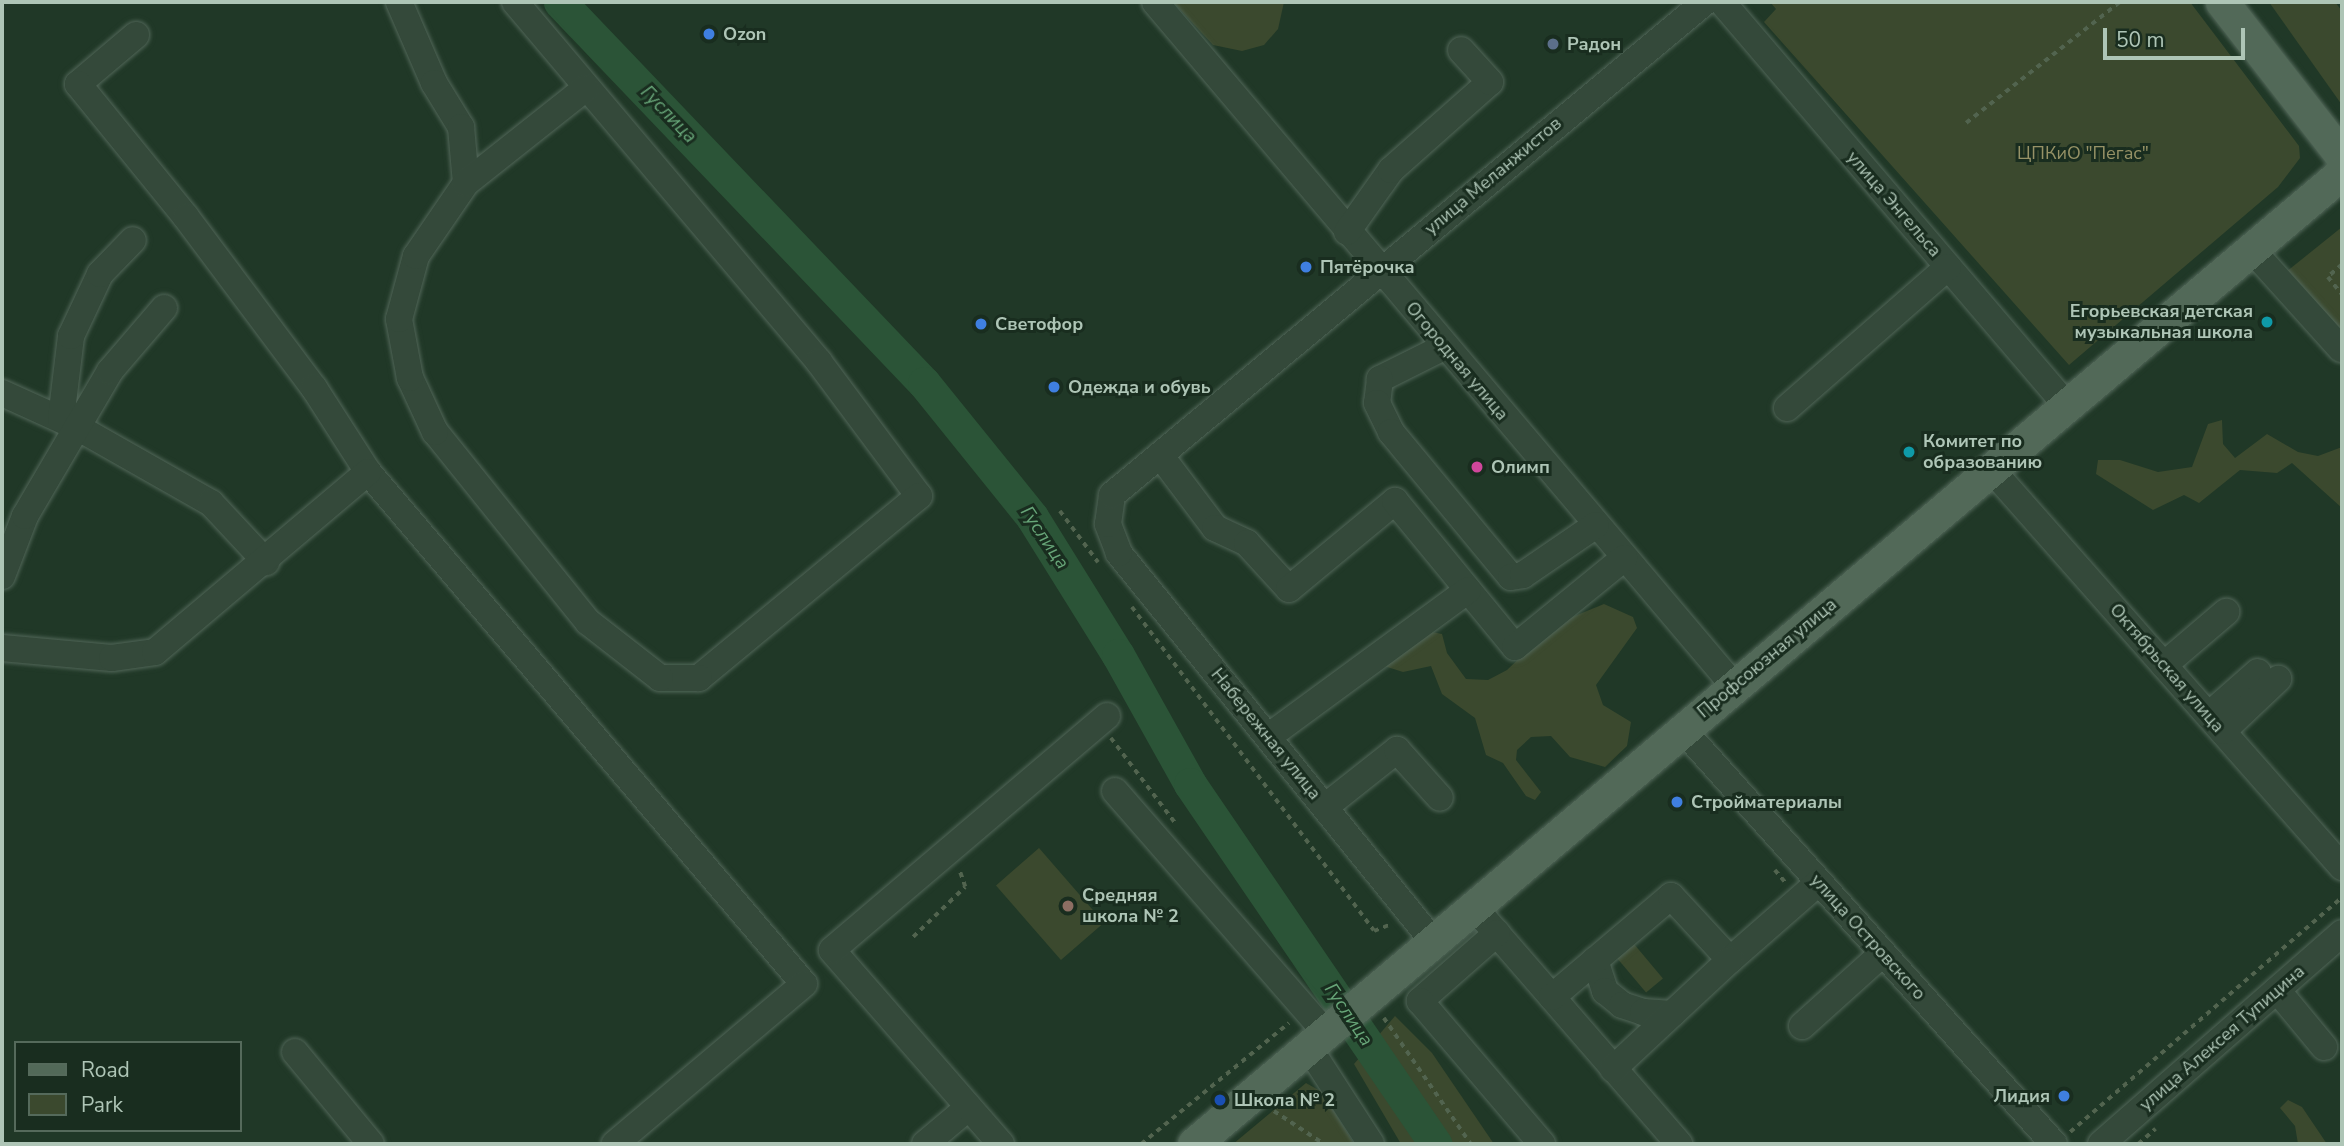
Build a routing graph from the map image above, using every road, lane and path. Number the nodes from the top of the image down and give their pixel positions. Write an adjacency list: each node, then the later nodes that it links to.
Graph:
1 (399, 2): 14 (street)
2 (515, 2): 10 (street)
3 (1156, 2): 15 (street, Огородная улица)
4 (1705, 2): 20 (street, улица Меланжистов)
5 (1722, 2): 19 (street, улица Энгельса)
6 (2120, 2): 11 (path)
7 (2222, 2): 12 (main road)
8 (136, 35): 31 (street)
9 (1461, 50): 15 (street)
10 (586, 88): 14 (street); 14 (street)
11 (1966, 123)
12 (2342, 156)
13 (2342, 173): 17 (main road, Профсоюзная улица)
14 (466, 183)
15 (1347, 232): 20 (street, Огородная улица)
16 (133, 240): 28 (street)
17 (2252, 250): 24 (street); 26 (main road, Профсоюзная улица)
18 (2342, 265): 21 (path)
19 (1948, 267): 26 (street, улица Энгельса); 27 (street)
20 (1379, 271): 23 (street, Огородная улица); 29 (street, улица Меланжистов)
21 (2342, 294)
22 (164, 308): 28 (street)
23 (1444, 347): 34 (street, Огородная улица); 34 (street)
24 (2341, 349)
25 (2, 393): 28 (street)
26 (2067, 406): 30 (main road, Профсоюзная улица)
27 (1787, 408)
28 (69, 423): 36 (street); 38 (street)
29 (1160, 455): 33 (street, улица Меланжистов); 39 (street)
30 (1991, 469): 43 (street, Октябрьская улица); 45 (main road, Профсоюзная улица)
31 (368, 472): 36 (street); 79 (street)
32 (1060, 511): 37 (path)
33 (1108, 524): 49 (street, Набережная улица)
34 (1596, 525): 35 (street, Огородная улица)
35 (1624, 558): 39 (street); 45 (street, Огородная улица)
36 (266, 562): 42 (street)
37 (1101, 567)
38 (2, 576)
39 (1468, 590): 49 (street)
40 (1126, 600): 58 (path)
41 (2226, 612): 43 (street)
42 (2, 648)
43 (2164, 665): 47 (street, Октябрьская улица)
44 (2268, 676): 47 (street)
45 (1734, 687): 48 (main road, Профсоюзная улица)
46 (1107, 716): 53 (street)
47 (2216, 723): 54 (street, Октябрьская улица)
48 (1683, 730): 55 (street, улица Островского); 57 (main road, Профсоюзная улица)
49 (1268, 737): 52 (street, Набережная улица)
50 (1115, 791): 71 (street)
51 (1440, 798): 52 (street)
52 (1325, 807): 58 (street, Набережная улица)
53 (952, 849): 61 (path); 75 (street)
54 (2337, 849)
55 (1819, 882): 63 (street, улица Островского); 65 (street)
56 (2340, 899): 77 (path)
57 (1473, 905): 59 (street); 62 (main road, Профсоюзная улица)
58 (1412, 914): 62 (street, Набережная улица)
59 (1497, 933): 67 (street); 87 (street)
60 (2342, 933): 66 (street, улица Алексея Тупицина)
61 (913, 937)
62 (1432, 940): 68 (main road, Профсоюзная улица)
63 (1882, 954): 70 (street); 77 (street, улица Островского)
64 (1595, 960): 65 (street); 67 (street); 69 (street)
65 (1730, 960): 69 (street)
66 (2277, 990): 72 (street); 89 (street, улица Алексея Тупицина)
67 (1552, 997): 74 (street)
68 (1373, 1003): 71 (main road, Профсоюзная улица); 86 (path)
69 (1672, 1014): 74 (street)
70 (1802, 1026)
71 (1319, 1030): 82 (path); 83 (main road, Профсоюзная улица); 85 (street)
72 (2324, 1047)
73 (295, 1052): 78 (street)
74 (1614, 1069): 88 (street)
75 (969, 1107): 80 (street); 81 (street)
76 (1266, 1107): 84 (path)
77 (2059, 1140)
78 (371, 1144)
79 (615, 1144)
80 (925, 1144)
81 (1001, 1144)
82 (1141, 1144)
83 (1194, 1144)
84 (1324, 1144)
85 (1371, 1144)
86 (1471, 1144)
87 (1542, 1144)
88 (1679, 1144)
89 (2101, 1144)

